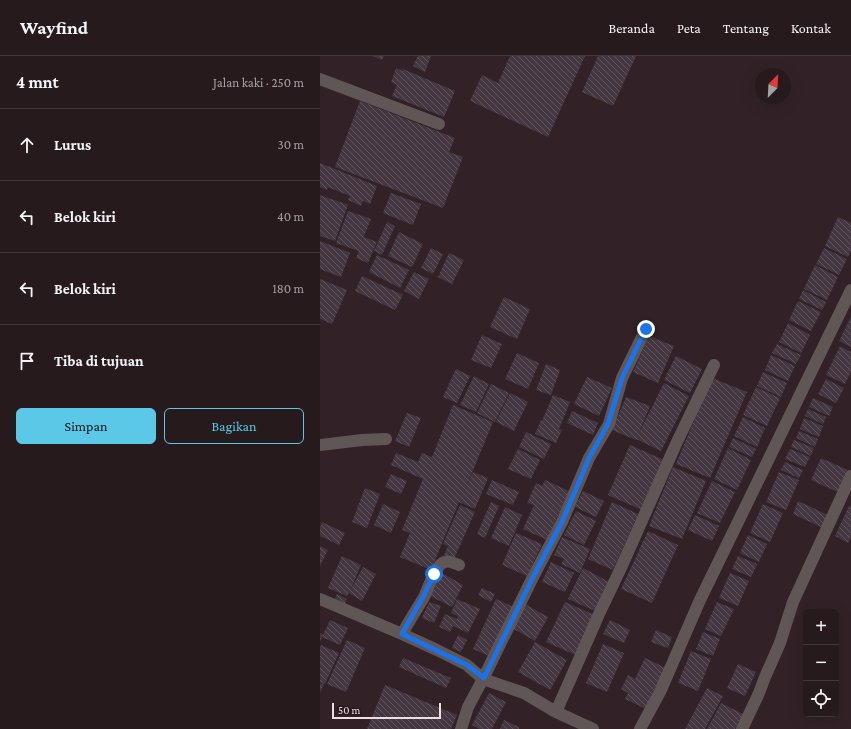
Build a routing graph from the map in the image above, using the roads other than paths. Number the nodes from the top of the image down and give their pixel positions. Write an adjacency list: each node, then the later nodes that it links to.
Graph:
1 (320, 79): 2 (street)
2 (439, 124)
3 (851, 290): 16 (street)
4 (646, 329): 12 (street)
5 (714, 365): 13 (street)
6 (386, 439): 7 (street)
7 (320, 445)
8 (851, 476): 17 (street)
9 (458, 565): 11 (street)
10 (320, 599): 11 (street)
11 (402, 634): 12 (street)
12 (484, 678): 13 (street); 14 (street)
13 (556, 712): 15 (street)
14 (461, 729)
15 (593, 729)
16 (640, 729)
17 (742, 729)

